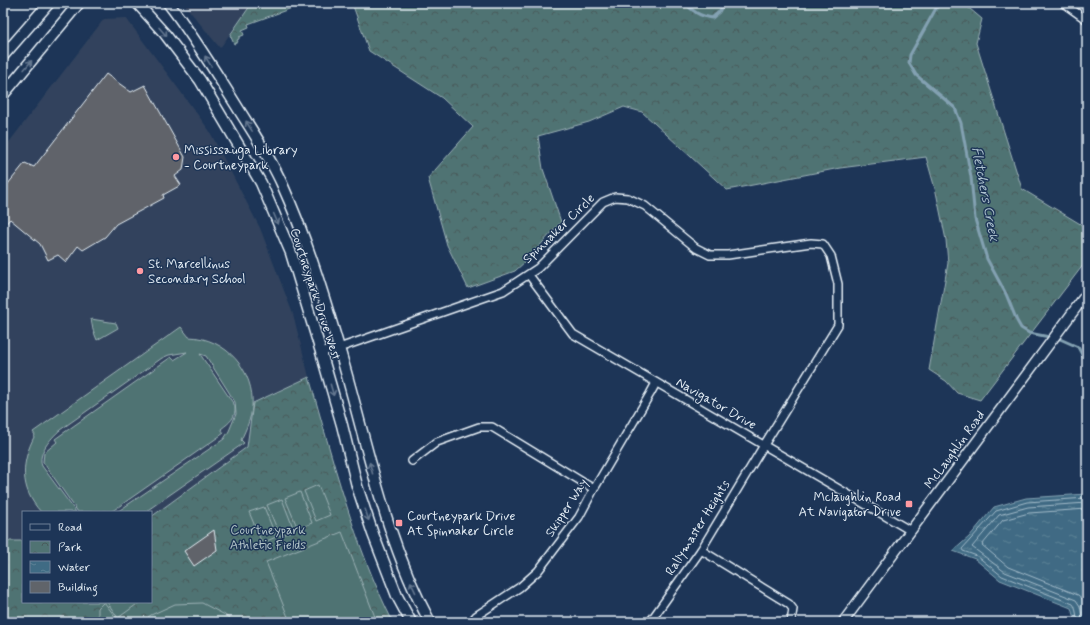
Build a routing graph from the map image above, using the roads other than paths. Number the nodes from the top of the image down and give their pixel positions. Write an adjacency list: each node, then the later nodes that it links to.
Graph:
1 (49, 3): 7 (main road)
2 (79, 3): 8 (main road, one-way to 2)
3 (137, 3): 12 (main road, Courtneypark Drive West, one-way to 12)
4 (168, 3): 11 (main road, Courtneypark Drive West, one-way to 4)
5 (1063, 3): 6 (street)
6 (1087, 20)
7 (3, 56)
8 (3, 95)
9 (529, 275): 11 (street, Spinnaker Circle); 13 (street, Navigator Drive); 14 (street, Spinnaker Circle)
10 (1087, 293): 17 (street, McLaughlin Road)
11 (339, 348): 12 (street, Spinnaker Circle); 20 (main road, Courtneypark Drive West, one-way to 11)
12 (321, 352): 19 (main road, Courtneypark Drive West, one-way to 19)
13 (656, 383): 14 (street, Navigator Drive); 16 (street, Skipper Way)
14 (764, 445): 17 (street, Navigator Drive); 18 (street, Rallymaster Heights)
15 (412, 461): 16 (street)
16 (594, 489): 21 (street, Skipper Way)
17 (911, 531): 24 (street, McLaughlin Road)
18 (701, 550): 22 (street, Rallymaster Heights); 23 (street)
19 (410, 622)
20 (430, 622)
21 (471, 622)
22 (650, 622)
23 (791, 622)
24 (843, 622)

